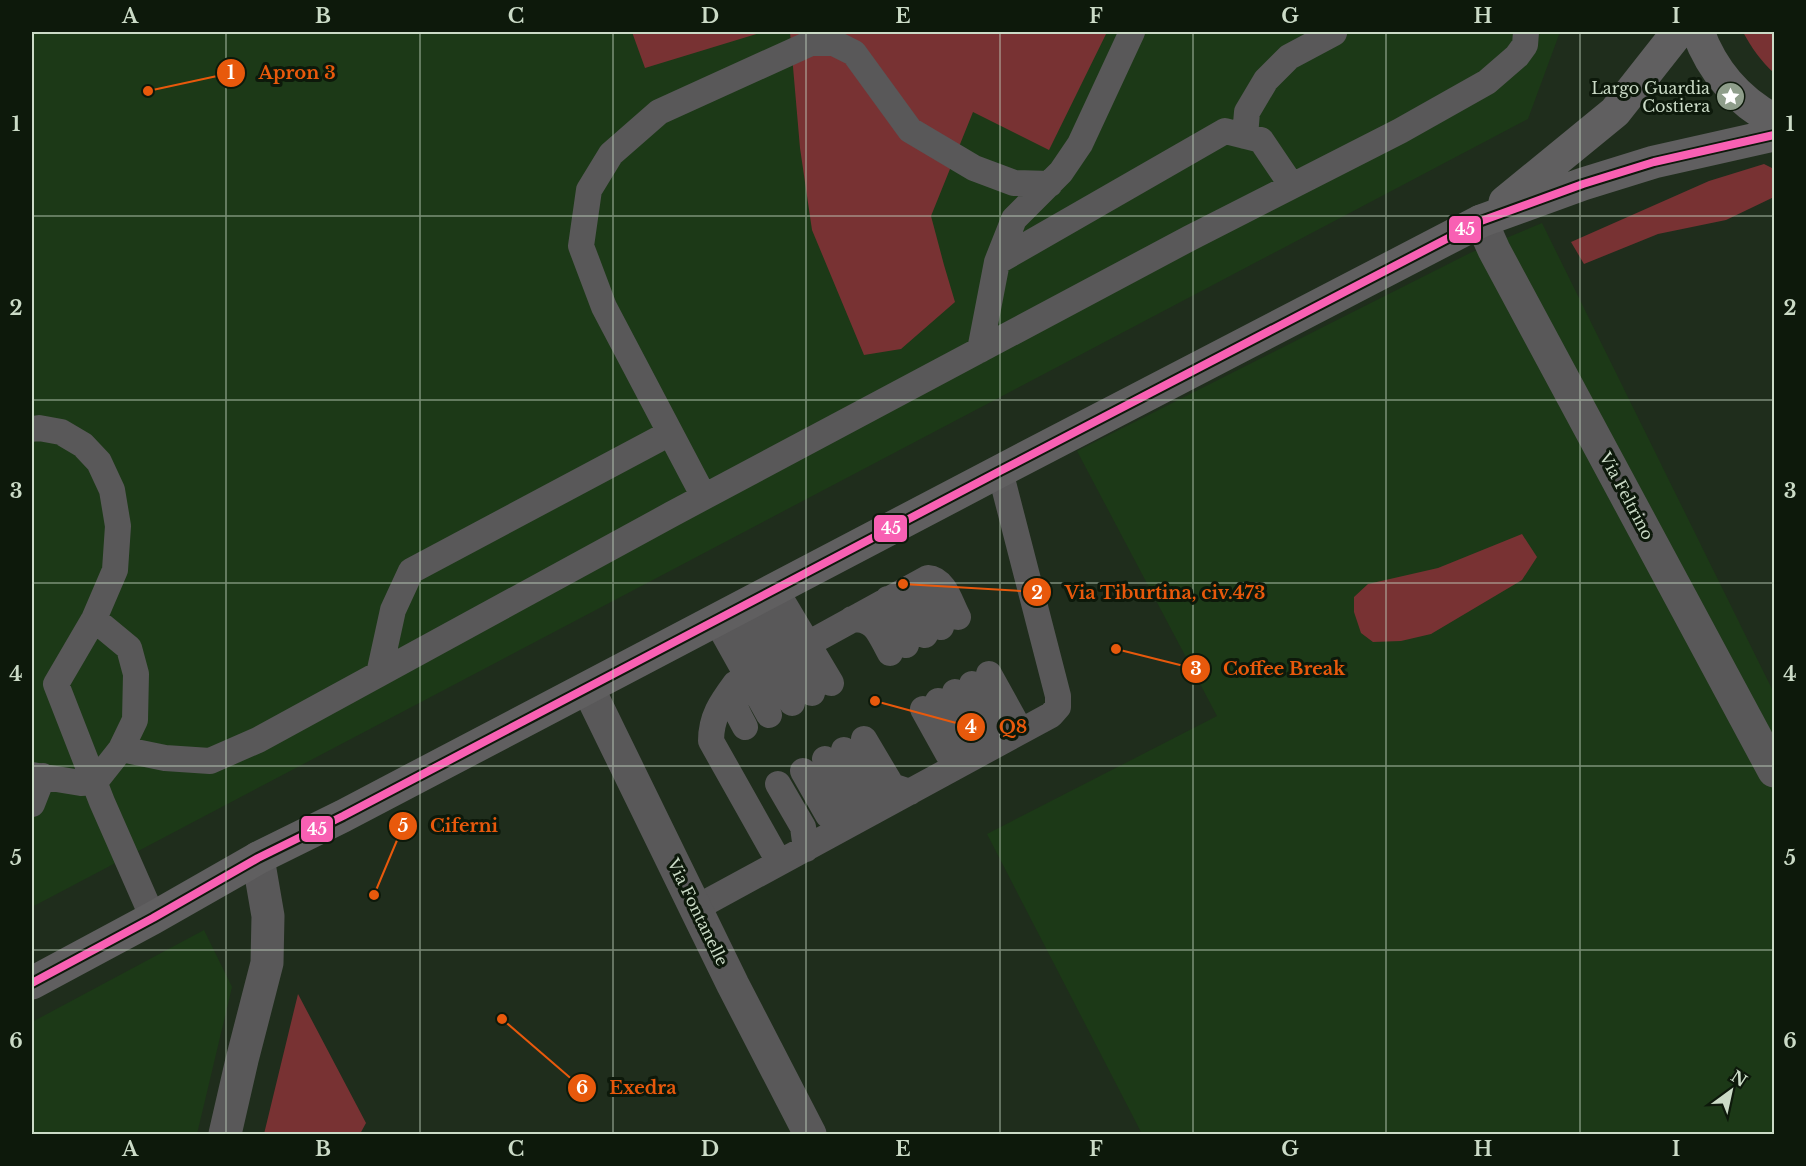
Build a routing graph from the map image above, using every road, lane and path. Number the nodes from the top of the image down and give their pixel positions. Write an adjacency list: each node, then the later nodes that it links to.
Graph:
1 (1132, 32): 9 (lane)
2 (1526, 32): 10 (lane)
3 (1678, 32): 11 (main road)
4 (1698, 32): 6 (main road)
5 (1334, 33): 8 (lane)
6 (1774, 120)
7 (1774, 135): 11 (main road)
8 (1245, 136): 10 (lane); 12 (lane)
9 (1050, 184): 12 (lane); 15 (lane)
10 (1292, 186): 13 (lane)
11 (1481, 220): 16 (main road); 30 (street, Via Feltrino)
12 (997, 262): 13 (lane)
13 (981, 350): 17 (lane)
14 (32, 429): 20 (lane)
15 (670, 433): 17 (lane); 23 (lane)
16 (1000, 471): 18 (main road); 27 (lane)
17 (704, 497): 23 (lane)
18 (746, 604): 22 (lane); 22 (lane); 24 (main road)
19 (881, 604): 21 (lane); 21 (lane); 21 (lane); 22 (lane)
20 (94, 619): 28 (lane); 32 (lane)
21 (924, 635)
22 (770, 665): 22 (lane); 25 (lane); 26 (lane); 37 (lane)
23 (380, 674): 28 (lane)
24 (588, 688): 36 (main road); 38 (street, Via Fontanelle)
25 (770, 715)
26 (745, 727)
27 (987, 746): 27 (lane); 35 (lane)
28 (121, 749): 32 (lane)
29 (803, 771): 35 (lane)
30 (1774, 771)
31 (37, 775): 32 (lane); 34 (lane)
32 (95, 782): 39 (lane)
33 (778, 784): 35 (lane)
34 (32, 804)
35 (852, 817): 35 (lane); 37 (lane)
36 (258, 858): 39 (main road); 41 (street)
37 (779, 862): 38 (lane)
38 (696, 908): 42 (street, Via Fontanelle)
39 (153, 918): 40 (main road)
40 (32, 983)
41 (225, 1134)
42 (810, 1134)

